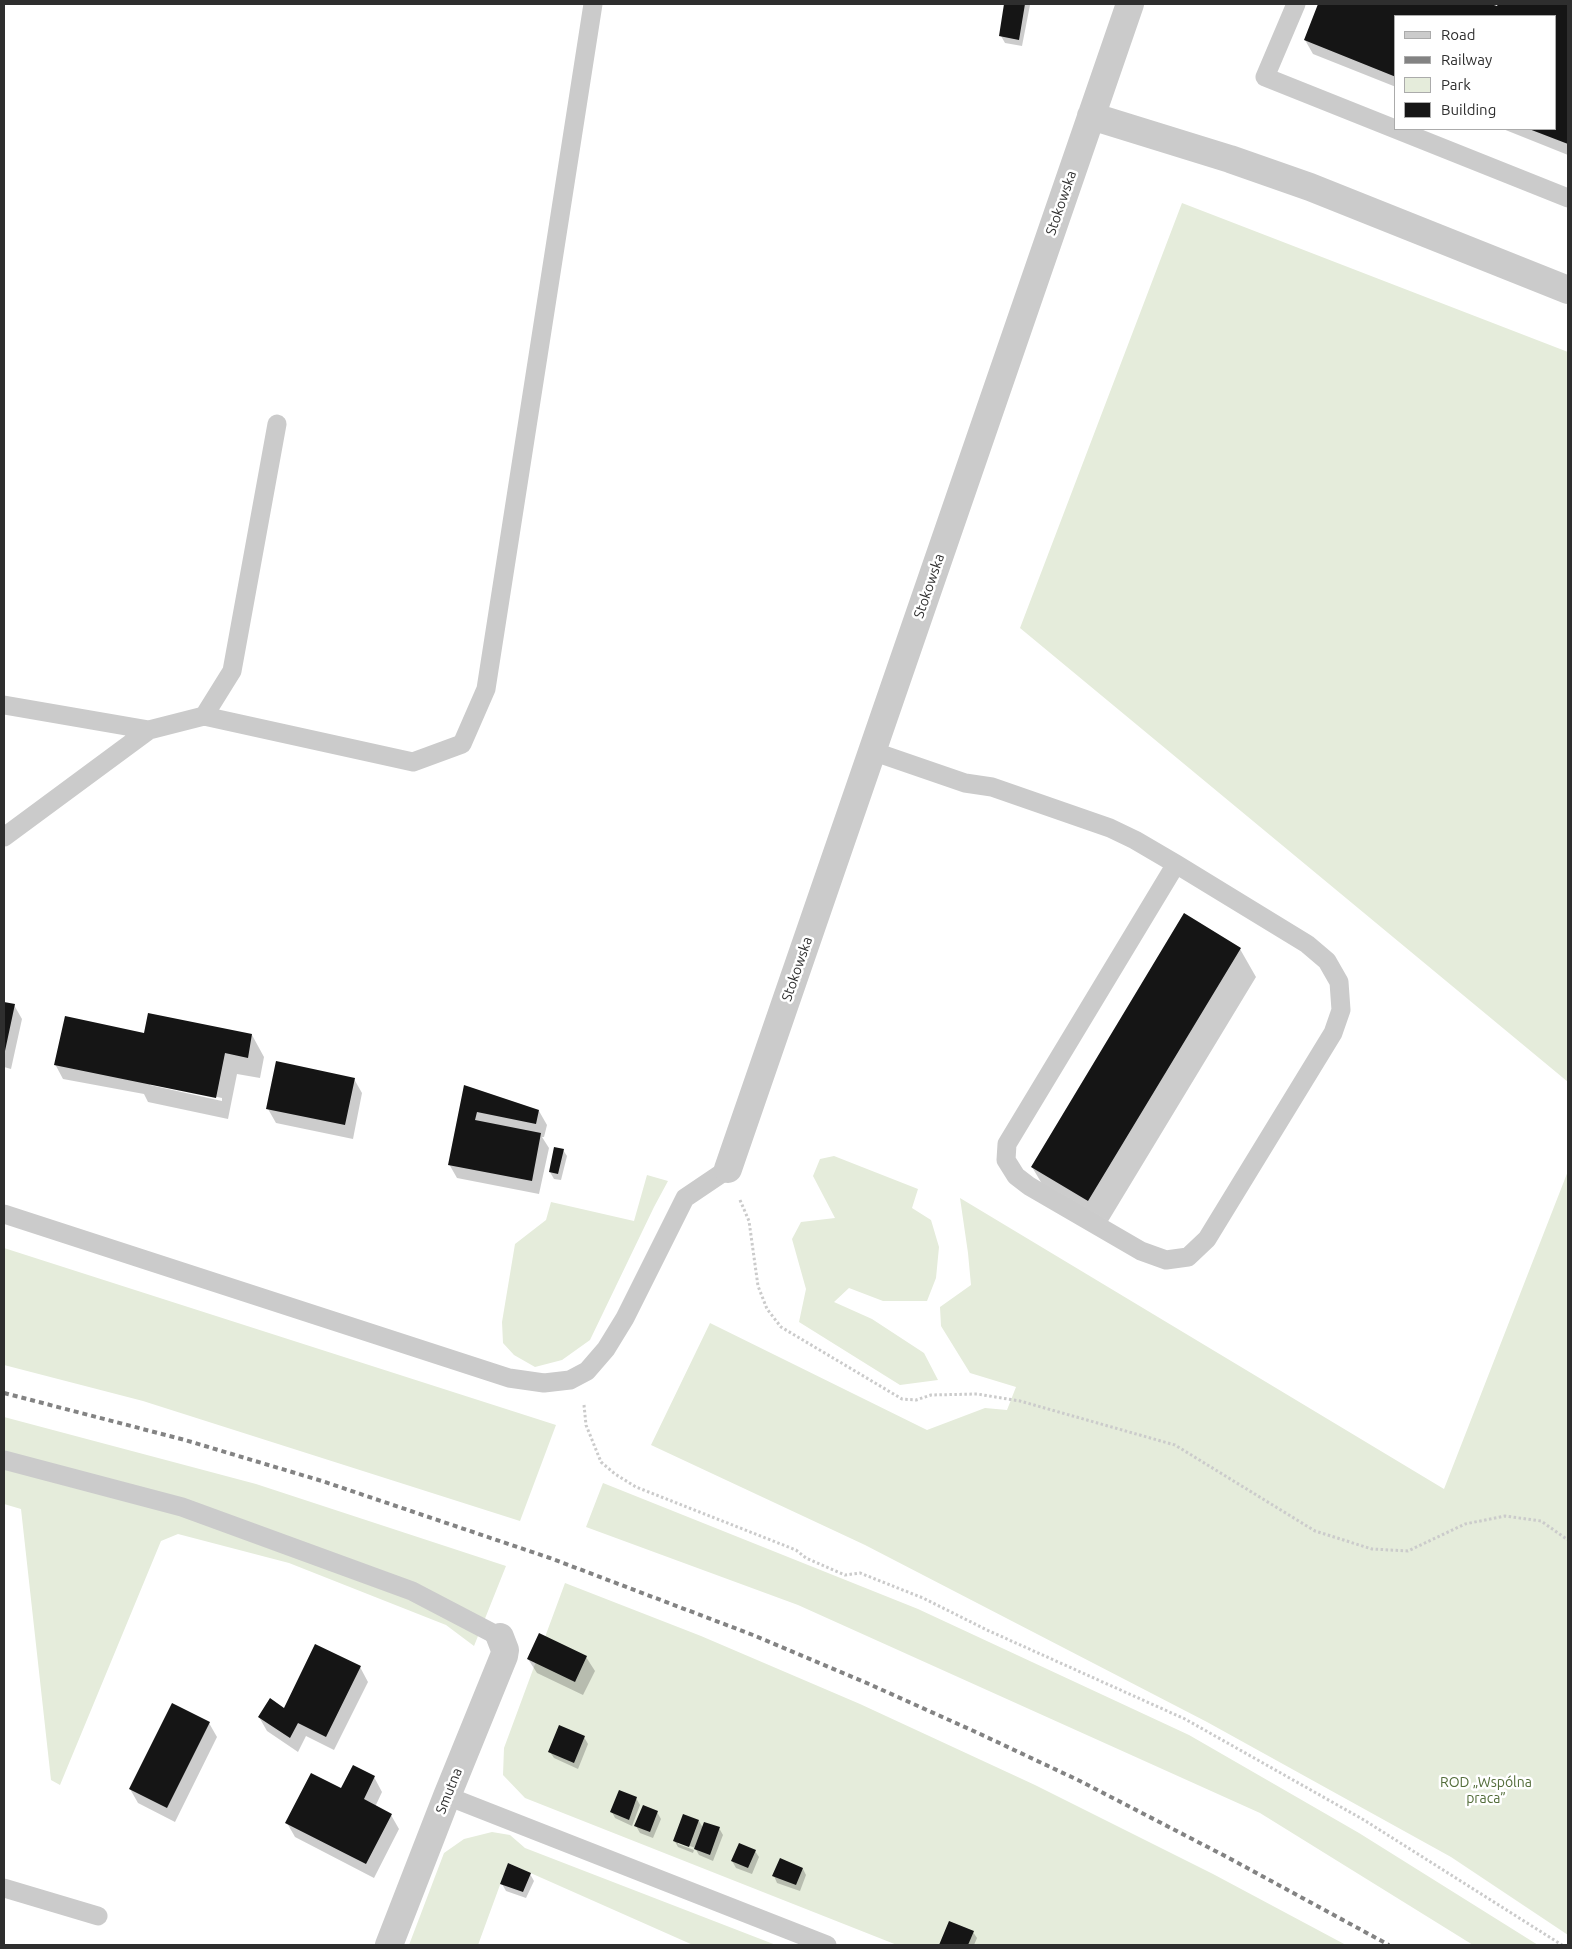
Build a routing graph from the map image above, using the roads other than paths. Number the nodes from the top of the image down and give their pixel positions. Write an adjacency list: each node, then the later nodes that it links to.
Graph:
1 (593, 4): 11 (lane)
2 (1130, 4): 4 (street, Stokowska)
3 (1296, 4): 5 (lane)
4 (1091, 116): 8 (street); 13 (street, Stokowska)
5 (1394, 129)
6 (1396, 130): 7 (lane)
7 (1568, 198)
8 (1568, 290)
9 (277, 424): 11 (lane)
10 (4, 705): 12 (lane)
11 (204, 716): 12 (lane)
12 (149, 730): 14 (lane)
13 (872, 751): 15 (lane); 16 (street, Stokowska)
14 (4, 837)
15 (1176, 864): 15 (lane)
16 (728, 1169): 17 (lane)
17 (4, 1214)
18 (4, 1460): 19 (lane)
19 (500, 1637): 20 (street, Smutna)
20 (447, 1796): 23 (street, Smutna); 24 (lane)
21 (4, 1888): 22 (lane)
22 (98, 1916)
23 (389, 1945)
24 (827, 1945)

